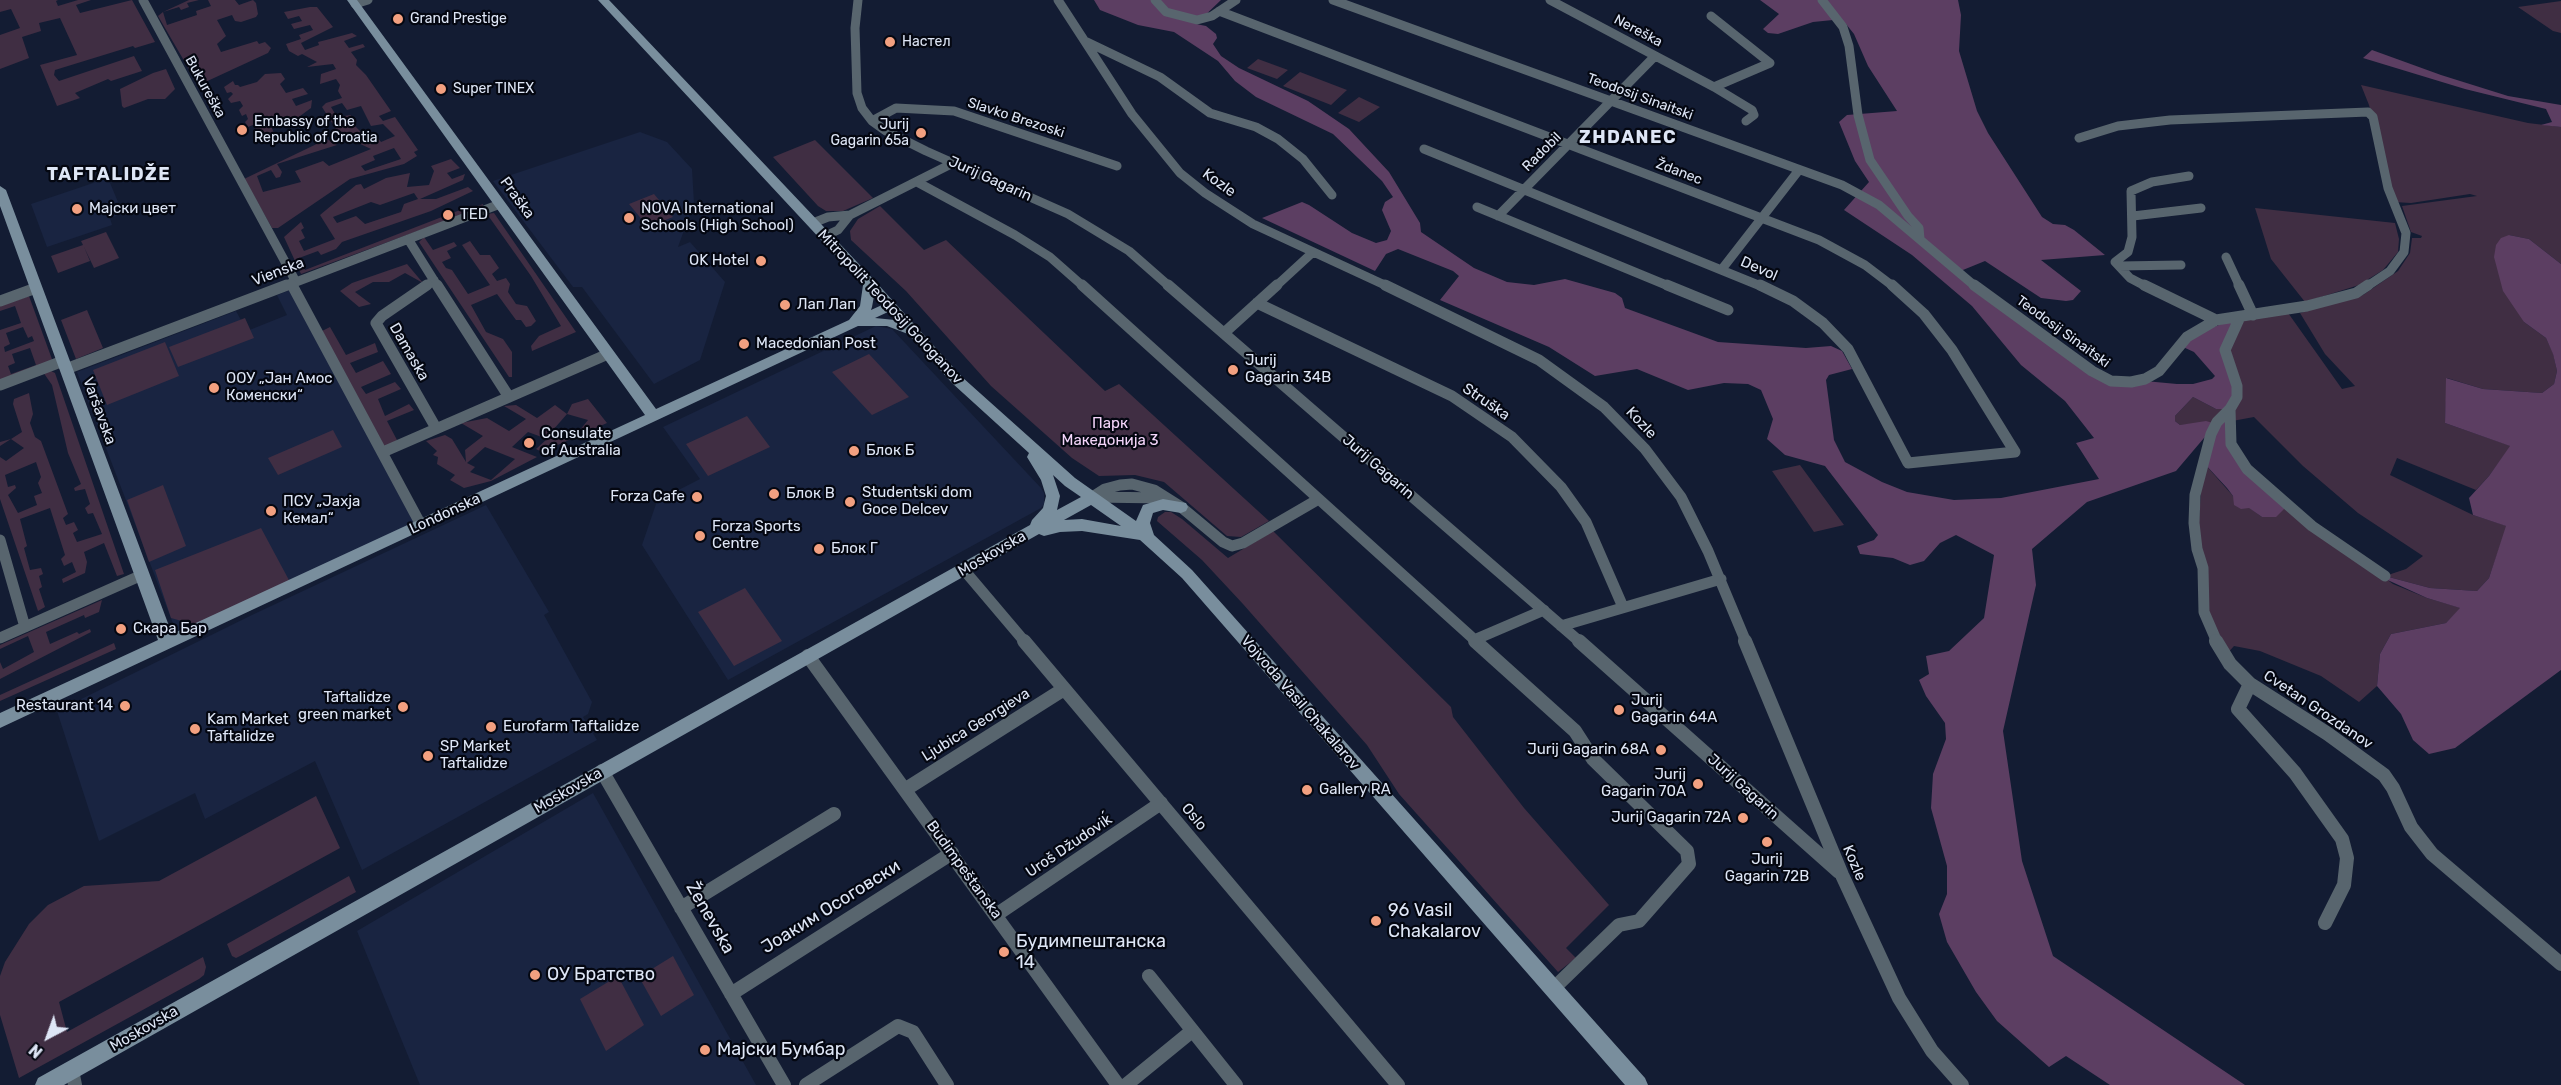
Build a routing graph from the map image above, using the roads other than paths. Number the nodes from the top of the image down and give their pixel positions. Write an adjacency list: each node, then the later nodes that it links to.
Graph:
1 (142, 0): 48 (street, Bukureška)
2 (368, 0): 11 (street)
3 (603, 0): 38 (street, Mitropolit Teodosij Gologanov)
4 (858, 0): 18 (street)
5 (1058, 0): 14 (street, Kozle)
6 (1155, 0): 12 (street)
7 (1236, 0): 12 (street)
8 (1333, 0): 17 (street, Teodosij Sinaitski)
9 (1550, 0): 15 (street, Nereška)
10 (1822, 0): 41 (street)
11 (353, 2): 31 (street, Praška)
12 (1219, 11): 21 (street, Ždanec)
13 (1711, 16): 16 (street)
14 (1085, 41): 30 (street); 42 (street, Kozle)
15 (1655, 56): 16 (street, Nereška); 17 (street, Radobil)
16 (1714, 87): 19 (street, Nereška)
17 (1611, 101): 21 (street, Radobil); 25 (street, Teodosij Sinaitski)
18 (872, 121): 23 (street, Jurij Gagarin); 24 (street, Slavko Brezoski)
19 (1746, 122)
20 (2079, 138): 55 (street, Teodosij Sinaitski)
21 (1568, 145): 29 (street, Radobil); 37 (street, Ždanec)
22 (1424, 149): 29 (street, Devol)
23 (953, 163): 27 (street); 60 (street, Jurij Gagarin)
24 (1117, 166)
25 (1798, 170): 37 (street); 41 (street, Teodosij Sinaitski)
26 (2189, 176): 36 (street)
27 (917, 182): 34 (street); 72 (street)
28 (0, 190): 50 (street, Varšavska)
29 (1523, 190): 35 (street, Radobil); 46 (street, Devol)
30 (1332, 195)
31 (500, 204): 40 (street, Vienska); 61 (street, Praška)
32 (1477, 207): 35 (street)
33 (2201, 208): 36 (street)
34 (850, 215): 38 (street); 39 (street)
35 (1498, 216): 54 (street)
36 (2133, 216): 45 (street)
37 (1761, 218): 46 (street); 70 (street, Ždanec)
38 (813, 223): 39 (street, Mitropolit Teodosij Gologanov)
39 (825, 236): 49 (street, Mitropolit Teodosij Gologanov)
40 (408, 239): 47 (street); 48 (street, Vienska)
41 (1920, 240): 57 (street, Teodosij Sinaitski)
42 (1312, 253): 52 (street); 81 (street, Kozle)
43 (2226, 257): 55 (street)
44 (2181, 265): 45 (street)
45 (2119, 266): 57 (street)
46 (1722, 269): 70 (street, Devol)
47 (434, 280): 64 (street); 67 (street, Damaska)
48 (293, 283): 62 (street, Vienska); 69 (street, Bukureška)
49 (870, 284): 53 (street, Mitropolit Teodosij Gologanov); 58 (street)
50 (36, 288): 51 (street); 62 (street, Varšavska)
51 (0, 301)
52 (1257, 303): 60 (street); 82 (street, Struška)
53 (890, 306): 58 (street, Londonska); 59 (street, Mitropolit Teodosij Gologanov)
54 (1728, 310)
55 (2253, 315): 56 (street, Teodosij Sinaitski)
56 (2240, 317): 57 (street, Teodosij Sinaitski); 65 (street)
57 (2216, 320)
58 (848, 326): 59 (street); 66 (street, Londonska)
59 (912, 331): 68 (street, Mitropolit Teodosij Gologanov)
60 (1224, 333): 83 (street, Jurij Gagarin)
61 (609, 354): 64 (street); 66 (street, Praška)
62 (64, 365): 63 (street, Vienska); 79 (street, Varšavska)
63 (0, 385)
64 (509, 397): 67 (street)
65 (2230, 409): 80 (street); 90 (street)
66 (654, 417): 74 (street, Londonska)
67 (436, 428): 69 (street)
68 (1025, 443): 71 (street, Mitropolit Teodosij Gologanov); 75 (street)
69 (383, 452): 74 (street, Bukureška)
70 (2015, 452)
71 (1090, 498): 73 (street); 75 (street, Moskovska); 76 (street, Vojvoda Vasil Chakalarov)
72 (1317, 500): 73 (street); 87 (street)
73 (1176, 504): 76 (street)
74 (421, 525): 88 (street, Londonska)
75 (1023, 536): 76 (street); 78 (street, Moskovska)
76 (1148, 538): 104 (street, Vojvoda Vasil Chakalarov)
77 (0, 540): 85 (street)
78 (964, 570): 89 (street, Moskovska); 91 (street, Oslo)
79 (142, 575): 85 (street); 88 (street, Varšavska)
80 (2385, 576)
81 (1721, 579): 82 (street); 98 (street, Kozle)
82 (1623, 607): 84 (street)
83 (1544, 610): 84 (street, Jurij Gagarin); 87 (street)
84 (1561, 626): 98 (street, Jurij Gagarin)
85 (25, 627): 86 (street)
86 (0, 638)
87 (1474, 640): 104 (street)
88 (167, 643): 92 (street, Londonska)
89 (808, 656): 93 (street, Moskovska); 94 (street, Budimpeštanska)
90 (2250, 684): 101 (street, Cvetan Grozdanov); 102 (street, Cvetan Grozdanov)
91 (1064, 689): 94 (street, Ljubica Georgieva); 95 (street, Oslo)
92 (0, 721)
93 (602, 771): 99 (street, Ženevska); 107 (street, Moskovska)
94 (906, 789): 97 (street, Budimpeštanska)
95 (1161, 803): 100 (street, Uroš Džudoviḱ); 115 (street, Oslo)
96 (834, 814): 99 (street)
97 (952, 853): 100 (street, Budimpeštanska); 105 (street, Јоаким Осоговски)
98 (1842, 874): 117 (street, Kozle)
99 (681, 908): 105 (street, Ženevska)
100 (996, 915): 112 (street, Budimpeštanska)
101 (2325, 923)
102 (2561, 964)
103 (1149, 976): 106 (street)
104 (1553, 989): 116 (street, Vojvoda Vasil Chakalarov)
105 (731, 994): 109 (street, Ženevska)
106 (1192, 1031): 113 (street); 114 (street)
107 (73, 1077): 108 (street, Moskovska)
108 (45, 1085)
109 (784, 1085)
110 (806, 1085): 111 (street)
111 (947, 1085)
112 (1118, 1085)
113 (1126, 1085)
114 (1236, 1085)
115 (1398, 1085)
116 (1638, 1085)
117 (1962, 1085)

